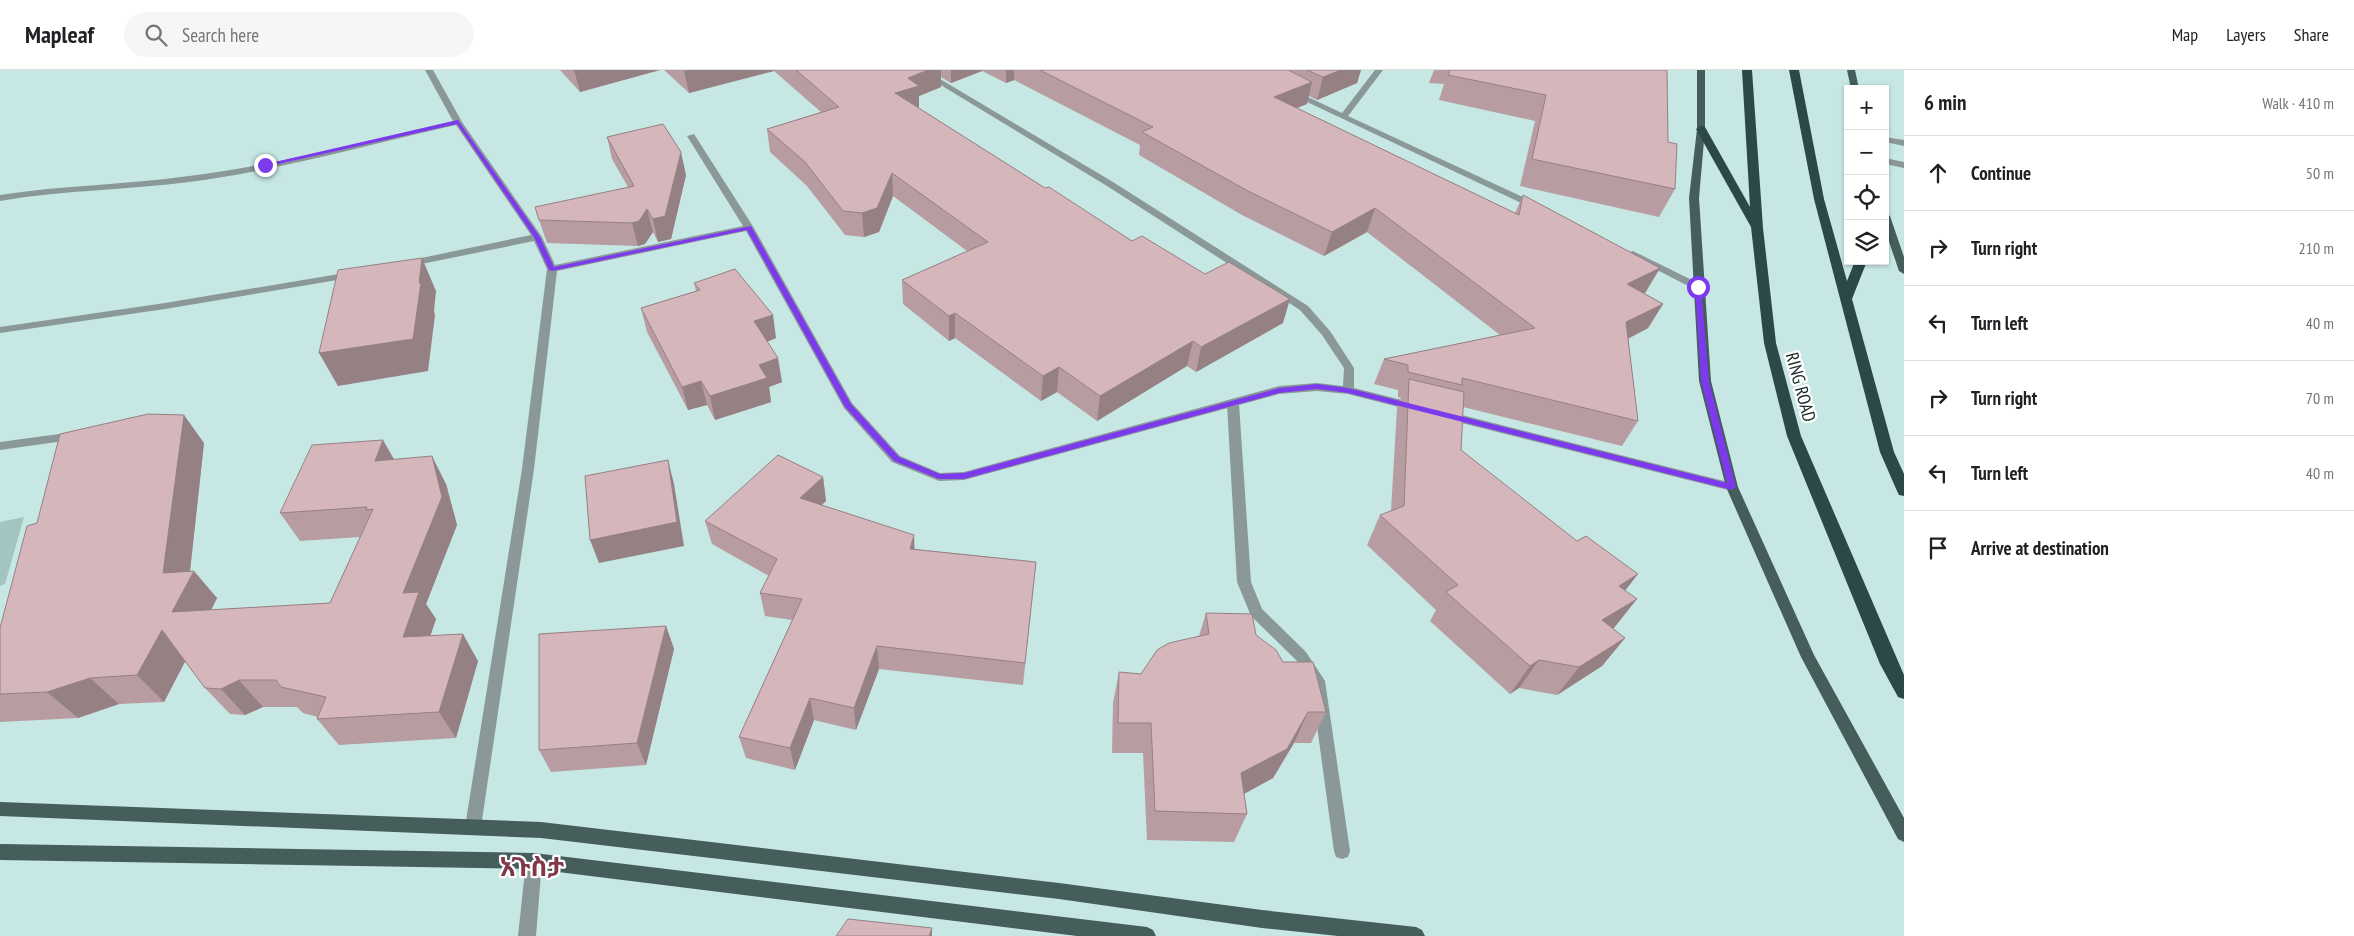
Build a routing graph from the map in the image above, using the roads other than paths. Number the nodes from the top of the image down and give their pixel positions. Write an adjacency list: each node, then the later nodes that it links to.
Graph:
1 (429, 70): 11 (street)
2 (920, 70): 33 (street)
3 (1379, 70): 10 (street)
4 (1701, 70): 12 (main road)
5 (1746, 70): 22 (highway, RING ROAD)
6 (1794, 70): 31 (highway)
7 (1851, 70): 8 (main road)
8 (1854, 85)
9 (1284, 90): 10 (street)
10 (1343, 117): 19 (street)
11 (458, 122): 18 (street); 23 (street)
12 (1701, 129): 22 (highway); 30 (main road)
13 (691, 136): 21 (street)
14 (1889, 140): 15 (street)
15 (1904, 143)
16 (1889, 162): 17 (street)
17 (1904, 165)
18 (0, 198)
19 (1547, 212)
20 (1886, 220): 28 (main road)
21 (749, 228): 27 (street); 34 (street)
22 (1757, 228): 39 (highway, RING ROAD)
23 (537, 237): 26 (street); 27 (street)
24 (1627, 251): 30 (street)
25 (1859, 265): 31 (highway)
26 (398, 266)
27 (552, 270): 41 (street)
28 (1904, 272)
29 (359, 273): 32 (street)
30 (1698, 287): 37 (main road)
31 (1846, 299): 38 (highway)
32 (0, 330)
33 (1348, 390): 34 (street); 37 (street)
34 (1233, 404): 43 (street)
35 (90, 433): 36 (street)
36 (0, 446)
37 (1732, 487): 42 (main road)
38 (1904, 491)
39 (1904, 692)
40 (0, 809): 41 (main road)
41 (472, 827): 48 (main road)
42 (1904, 834)
43 (1342, 851)
44 (0, 852): 45 (main road)
45 (534, 861): 46 (street); 47 (main road)
46 (526, 936)
47 (1148, 936)
48 (1416, 936)

